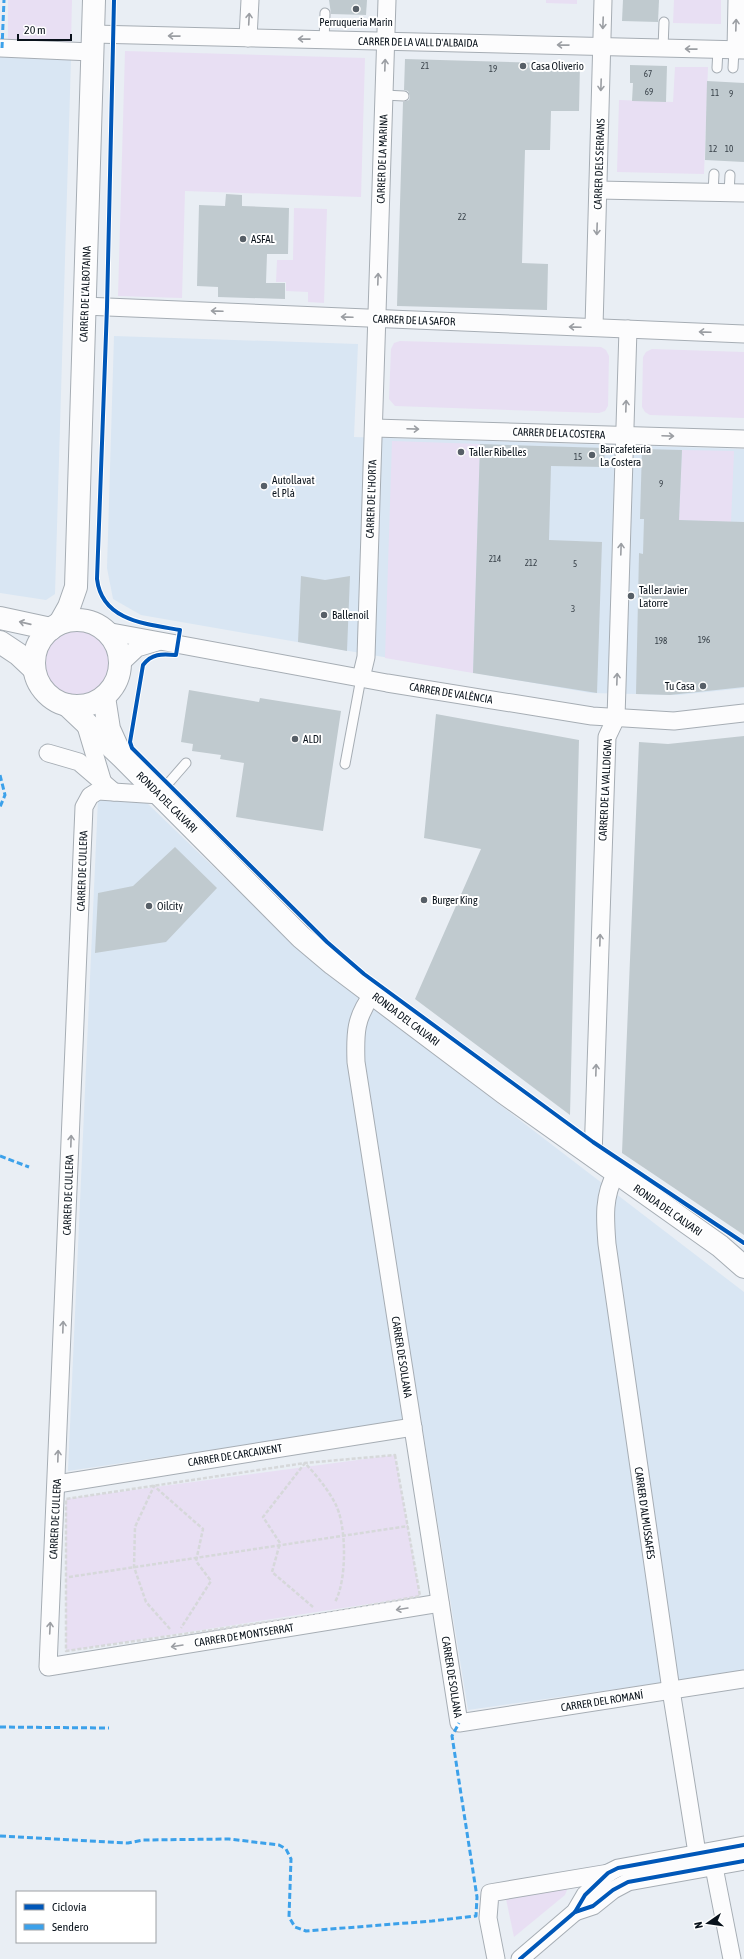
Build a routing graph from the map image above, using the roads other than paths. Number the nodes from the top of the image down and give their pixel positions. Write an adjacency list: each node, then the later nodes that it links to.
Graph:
1 (94, 0): 11 (street, CARRER DE L'ALBOTAINA)
2 (250, 0): 8 (street, one-way to 2)
3 (387, 0): 9 (street, CARRER DE LA MARINA)
4 (603, 0): 12 (street, CARRER DELS SERRANS, one-way to 12)
5 (737, 0): 15 (street, one-way to 5)
6 (325, 13): 10 (lane)
7 (664, 22): 14 (lane)
8 (248, 38): 10 (street, CARRER DE LA VALL D'ALBAIDA, one-way to 8); 11 (street, CARRER DE LA VALL D'ALBAIDA, one-way to 11)
9 (385, 41): 10 (street, CARRER DE LA VALL D'ALBAIDA); 12 (street, CARRER DE LA VALL D'ALBAIDA, one-way to 9); 18 (street, CARRER DE LA MARINA, one-way to 9)
10 (324, 42)
11 (92, 43): 13 (street, CARRER DE LA VALL D'ALBAIDA); 24 (street, CARRER DE L'ALBOTAINA)
12 (602, 46): 14 (street, CARRER DE LA VALL D'ALBAIDA); 22 (street, CARRER DELS SERRANS, one-way to 22)
13 (0, 48)
14 (663, 48): 15 (street, CARRER DE LA VALL D'ALBAIDA, one-way to 14)
15 (733, 50): 16 (lane); 17 (lane)
16 (717, 68)
17 (733, 68)
18 (384, 95): 19 (lane); 25 (street, CARRER DE LA MARINA, one-way to 18)
19 (404, 96)
20 (714, 174): 23 (lane)
21 (730, 175): 23 (lane)
22 (598, 190): 23 (street); 26 (street, CARRER DELS SERRANS, one-way to 26)
23 (729, 193)
24 (84, 306): 25 (street, CARRER DE LA SAFOR, one-way to 24); 32 (street, CARRER DE L'ALBOTAINA)
25 (377, 318): 26 (street, CARRER DE LA SAFOR, one-way to 25); 29 (street, CARRER DE L'HORTA)
26 (594, 327): 27 (street, CARRER DE LA SAFOR)
27 (628, 329): 28 (street, CARRER DE LA SAFOR, one-way to 27); 30 (street, CARRER DE LA VALLDIGNA, one-way to 27)
28 (744, 334)
29 (374, 428): 30 (street, CARRER DE LA COSTERA, one-way to 30); 40 (street, CARRER DE L'HORTA)
30 (625, 435): 31 (street, CARRER DE LA COSTERA, one-way to 31); 44 (street, CARRER DE LA VALLDIGNA, one-way to 30)
31 (744, 439)
32 (76, 587): 34 (street, CARRER DE L'ALBOTAINA); 35 (street, CARRER DE L'ALBOTAINA)
33 (0, 618): 34 (street, one-way to 33)
34 (55, 626): 35 (street); 39 (street)
35 (99, 627): 37 (street, CARRER DE VALÈNCIA); 38 (street)
36 (0, 642): 39 (street)
37 (160, 642): 38 (street, CARRER DE VALÈNCIA); 40 (street, CARRER DE VALÈNCIA)
38 (120, 664): 41 (street)
39 (34, 669): 42 (street)
40 (361, 678): 44 (street, CARRER DE VALÈNCIA); 51 (lane)
41 (104, 698): 42 (street); 48 (street)
42 (67, 706): 45 (street, RONDA DEL CALVARI)
43 (744, 713): 44 (street, CARRER DE VALÈNCIA)
44 (616, 718): 55 (street, CARRER DE LA VALLDIGNA, one-way to 44)
45 (85, 723): 46 (street); 48 (street, RONDA DEL CALVARI)
46 (91, 744): 49 (street); 52 (street)
47 (48, 753): 49 (street)
48 (122, 757): 53 (street, RONDA DEL CALVARI)
49 (78, 762): 52 (street)
50 (186, 763): 53 (lane)
51 (345, 764)
52 (109, 787): 53 (street, CARRER DE CULLERA); 61 (street, CARRER DE CULLERA, one-way to 52)
53 (159, 795): 54 (street, RONDA DEL CALVARI)
54 (373, 994): 55 (street, RONDA DEL CALVARI); 60 (street, CARRER DE SOLLANA)
55 (593, 1157): 56 (street, RONDA DEL CALVARI)
56 (616, 1173): 57 (street, RONDA DEL CALVARI); 65 (street, CARRER D'ALMUSSAFES)
57 (720, 1246): 58 (street, RONDA DEL CALVARI); 59 (street, RONDA DEL CALVARI)
58 (744, 1256)
59 (744, 1267)
60 (413, 1427): 61 (street, CARRER DE CARCAIXENT); 62 (street, CARRER DE SOLLANA)
61 (57, 1484): 63 (street, CARRER DE CULLERA, one-way to 61)
62 (440, 1603): 63 (street, CARRER DE MONTSERRAT, one-way to 63); 66 (street, CARRER DE SOLLANA)
63 (48, 1667)
64 (744, 1679): 65 (street, CARRER DEL ROMANÍ)
65 (671, 1690): 66 (street, CARRER DEL ROMANÍ); 68 (street, CARRER D'ALMUSSAFES)
66 (459, 1724)
67 (744, 1844): 68 (street)
68 (707, 1857): 69 (street); 70 (street); 71 (street); 74 (street, CARRER D'ALMUSSAFES)
69 (744, 1861)
70 (609, 1873): 71 (street); 72 (street)
71 (575, 1912): 73 (street)
72 (496, 1959)
73 (520, 1959)
74 (732, 1959)

